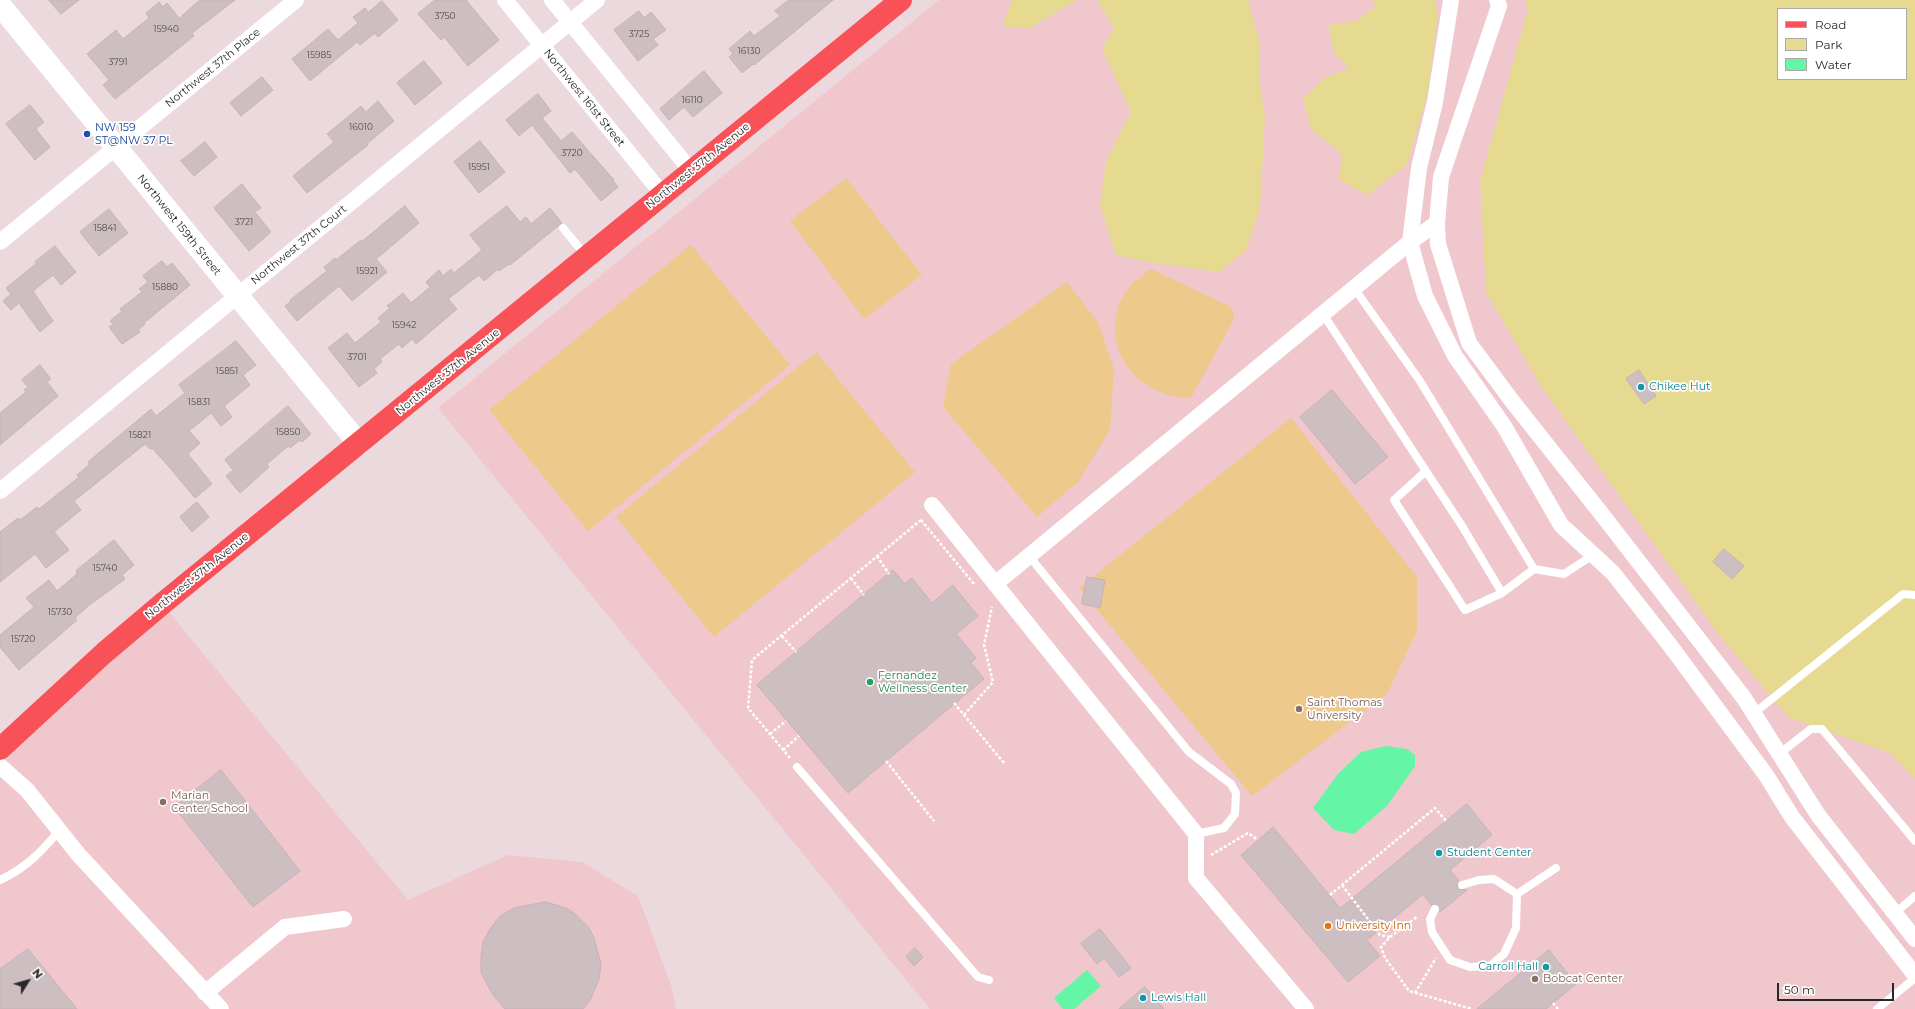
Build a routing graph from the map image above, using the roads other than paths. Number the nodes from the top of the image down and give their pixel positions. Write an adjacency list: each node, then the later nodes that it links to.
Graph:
1 (296, 0): 11 (street, Northwest 37th Place)
2 (505, 0): 10 (street, Northwest 161st Street)
3 (552, 0): 9 (street)
4 (597, 0): 9 (street, Northwest 37th Court)
5 (901, 0): 12 (main road, Northwest 37th Avenue)
6 (1451, 0): 17 (street)
7 (1497, 0): 14 (street)
8 (0, 5): 11 (street, Northwest 159th Street)
9 (570, 22): 10 (street, Northwest 37th Court); 12 (street)
10 (542, 45): 13 (street, Northwest 161st Street); 20 (street, Northwest 37th Court)
11 (116, 147): 16 (street, Northwest 37th Place); 20 (street, Northwest 159th Street)
12 (692, 172): 13 (main road, Northwest 37th Avenue)
13 (663, 195): 18 (main road, Northwest 37th Avenue)
14 (1437, 223): 17 (street); 32 (street)
15 (563, 228): 18 (lane)
16 (0, 242)
17 (1410, 242): 19 (street); 26 (street)
18 (588, 258): 22 (main road, Northwest 37th Avenue)
19 (1354, 288): 21 (street); 28 (lane)
20 (237, 296): 22 (street, Northwest 159th Street); 24 (street, Northwest 37th Court)
21 (1323, 314): 23 (lane); 27 (street)
22 (359, 444): 33 (main road, Northwest 37th Avenue)
23 (1426, 471): 30 (lane); 30 (lane)
24 (0, 491)
25 (932, 505): 29 (street)
26 (1593, 555): 28 (lane); 49 (street)
27 (1029, 556): 29 (street); 38 (lane)
28 (1534, 570): 30 (lane)
29 (995, 584): 38 (street)
30 (1502, 593)
31 (1915, 595): 32 (lane)
32 (1754, 714): 34 (street)
33 (0, 749)
34 (1779, 754): 39 (lane); 46 (street)
35 (0, 766): 37 (street)
36 (797, 767): 51 (lane)
37 (59, 831): 41 (lane); 52 (street)
38 (1196, 834): 54 (street)
39 (1915, 842)
40 (1556, 868): 43 (lane)
41 (0, 880)
42 (1462, 884): 43 (lane)
43 (1517, 894): 45 (lane)
44 (1915, 896): 46 (lane)
45 (1435, 909)
46 (1894, 913): 48 (street)
47 (344, 919): 52 (street)
48 (1915, 939)
49 (1915, 974)
50 (1915, 978): 55 (lane)
51 (989, 980)
52 (205, 993): 53 (street)
53 (221, 1009)
54 (1306, 1009)
55 (1877, 1009)

